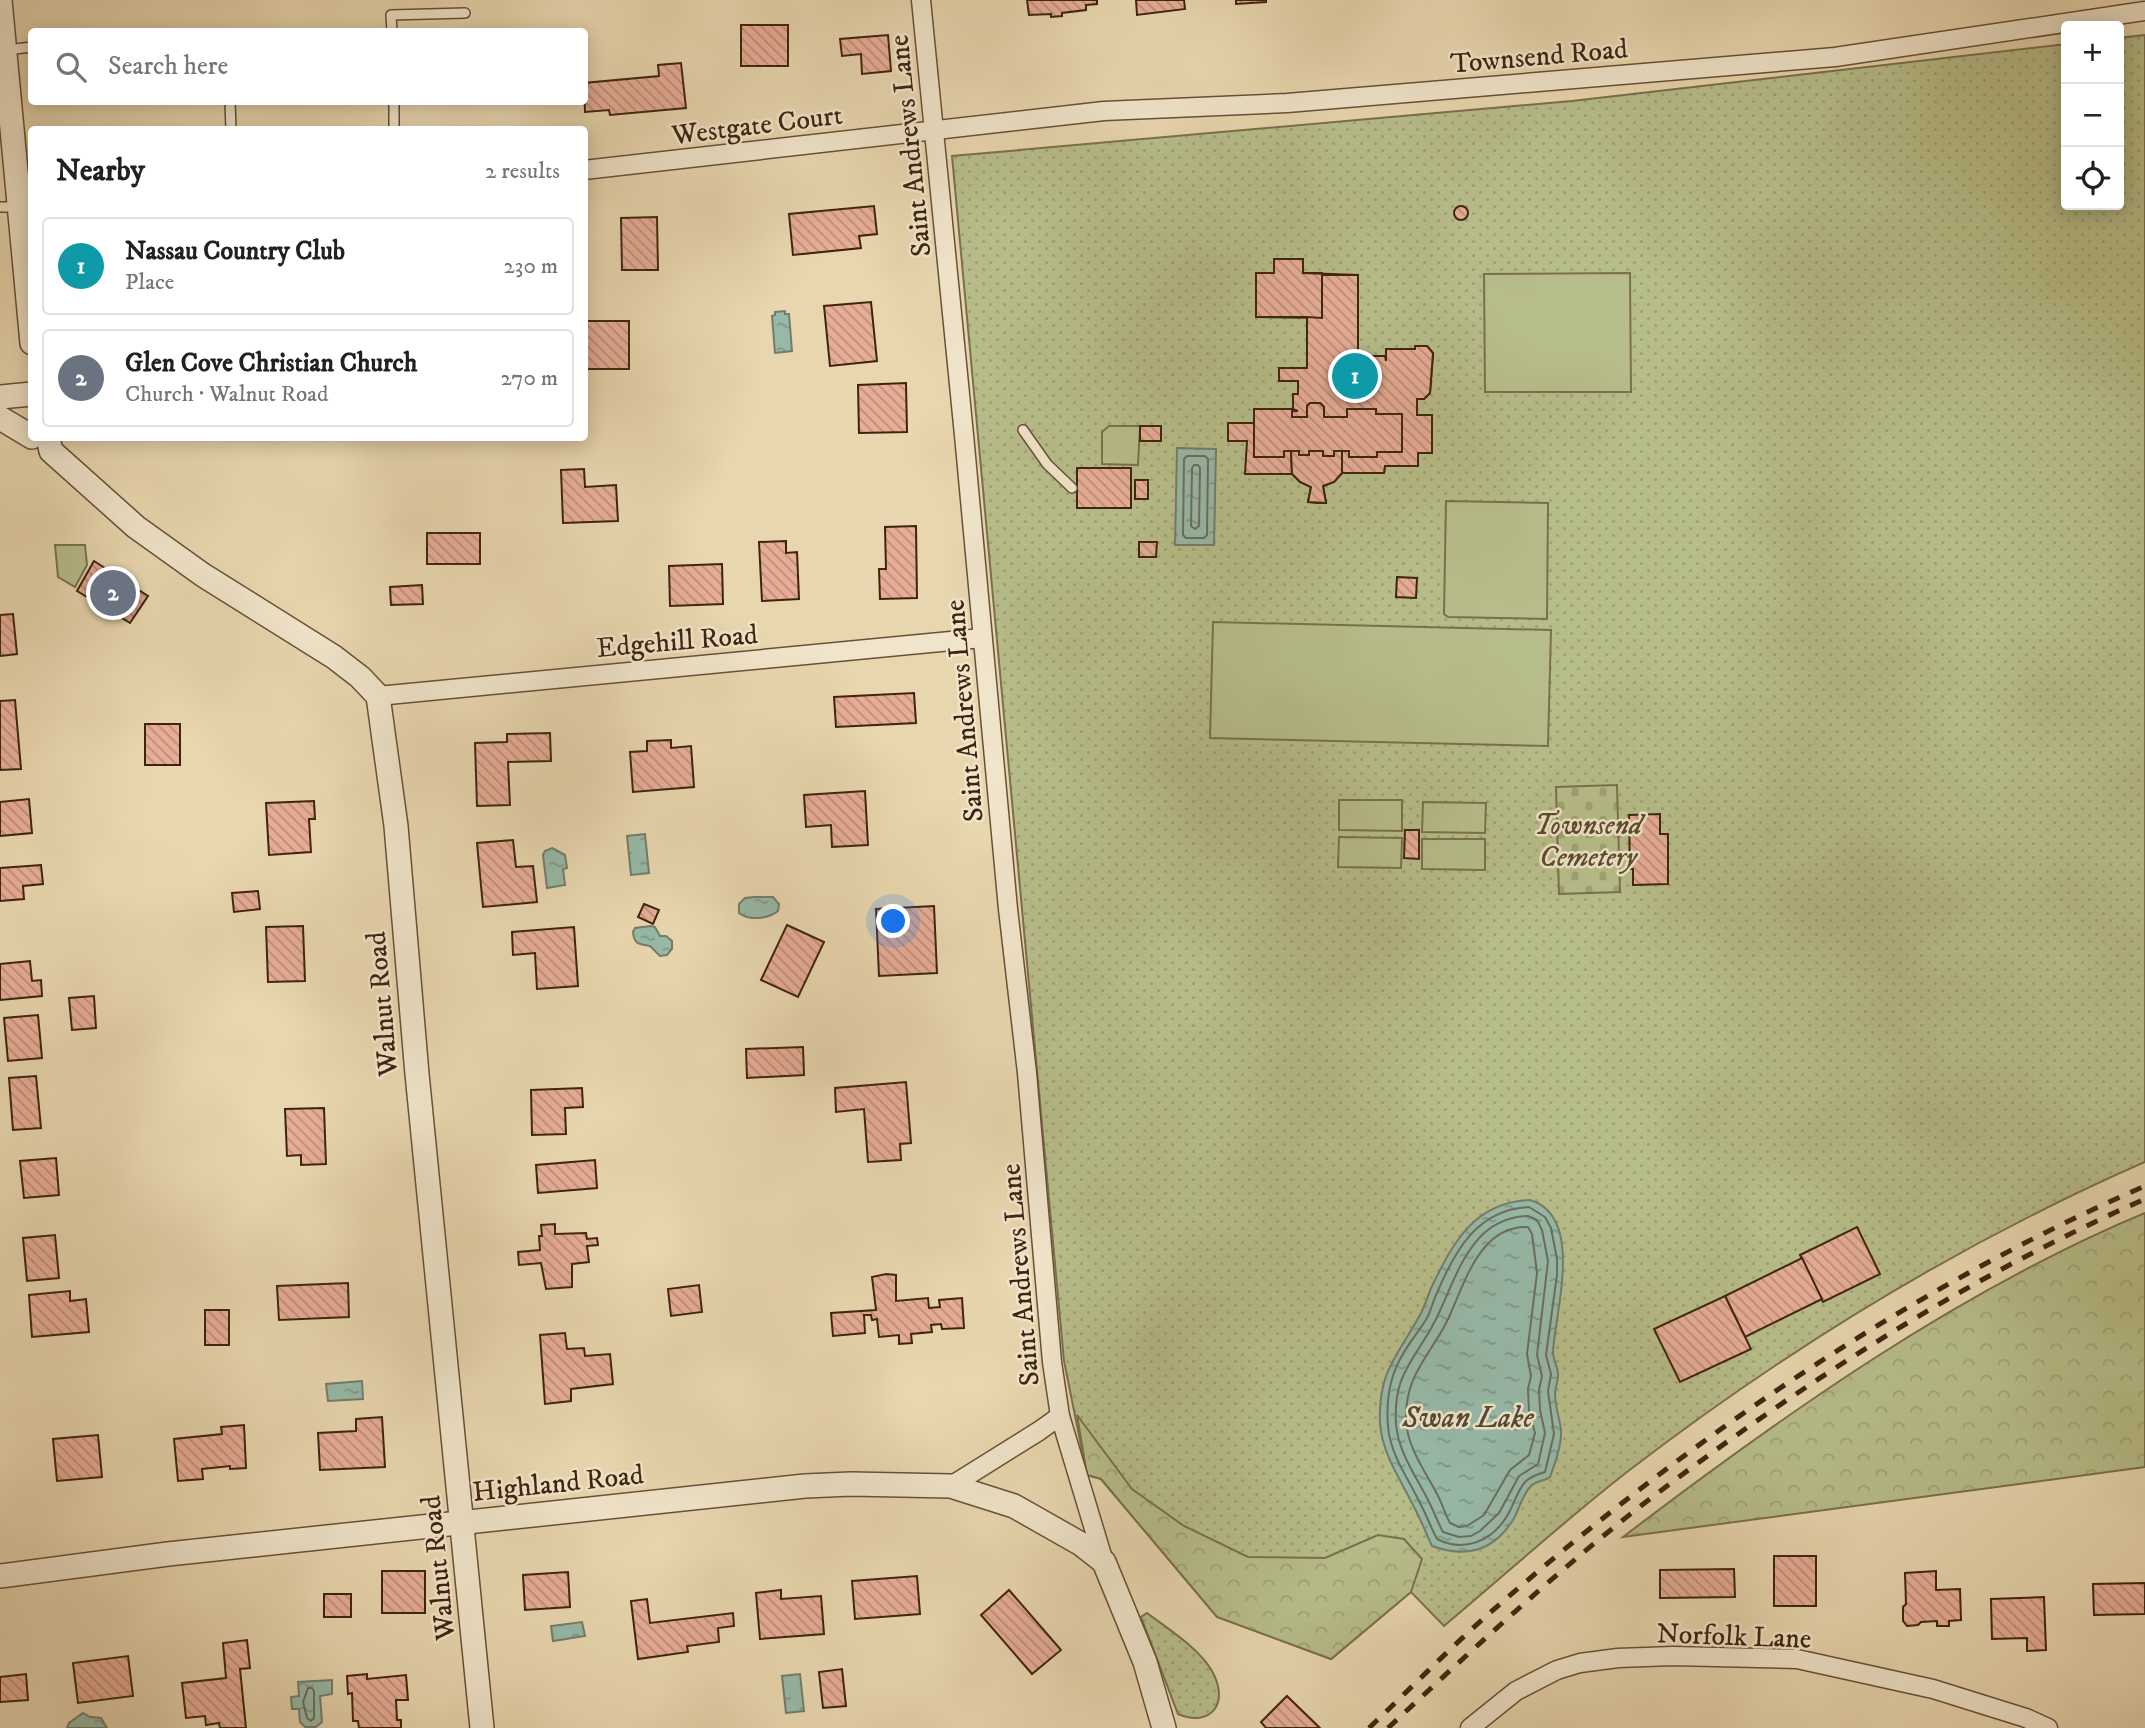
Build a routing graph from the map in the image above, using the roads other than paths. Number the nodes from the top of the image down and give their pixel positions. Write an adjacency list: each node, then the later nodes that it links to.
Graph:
1 (1, 0): 7 (street)
2 (921, 0): 12 (street, Saint Andrews Lane)
3 (2145, 10): 12 (street, Townsend Road)
4 (465, 13): 5 (lane)
5 (392, 28)
6 (28, 47): 7 (lane)
7 (4, 50): 14 (street)
8 (230, 105): 10 (lane)
9 (394, 105): 11 (lane)
10 (231, 126)
11 (394, 126)
12 (935, 129): 13 (street, Westgate Court); 23 (street, Saint Andrews Lane)
13 (588, 170)
14 (9, 207): 15 (street)
15 (28, 319)
16 (28, 394): 17 (street)
17 (0, 397)
18 (0, 418): 20 (street)
19 (1023, 430): 22 (lane)
20 (28, 434)
21 (41, 441): 24 (street)
22 (1072, 488)
23 (982, 638): 24 (street, Edgehill Road); 25 (street, Saint Andrews Lane)
24 (378, 696): 27 (street, Walnut Road)
25 (1060, 1416): 26 (street, Saint Andrews Lane); 28 (street, Saint Andrews Lane)
26 (951, 1486): 27 (street, Highland Road); 28 (street, Highland Road)
27 (463, 1522): 29 (street, Highland Road); 30 (street, Walnut Road)
28 (1104, 1562): 31 (street)
29 (0, 1576)
30 (482, 1728)
31 (1164, 1728)
32 (1470, 1728): 33 (street, Norfolk Lane)
33 (2048, 1728)

